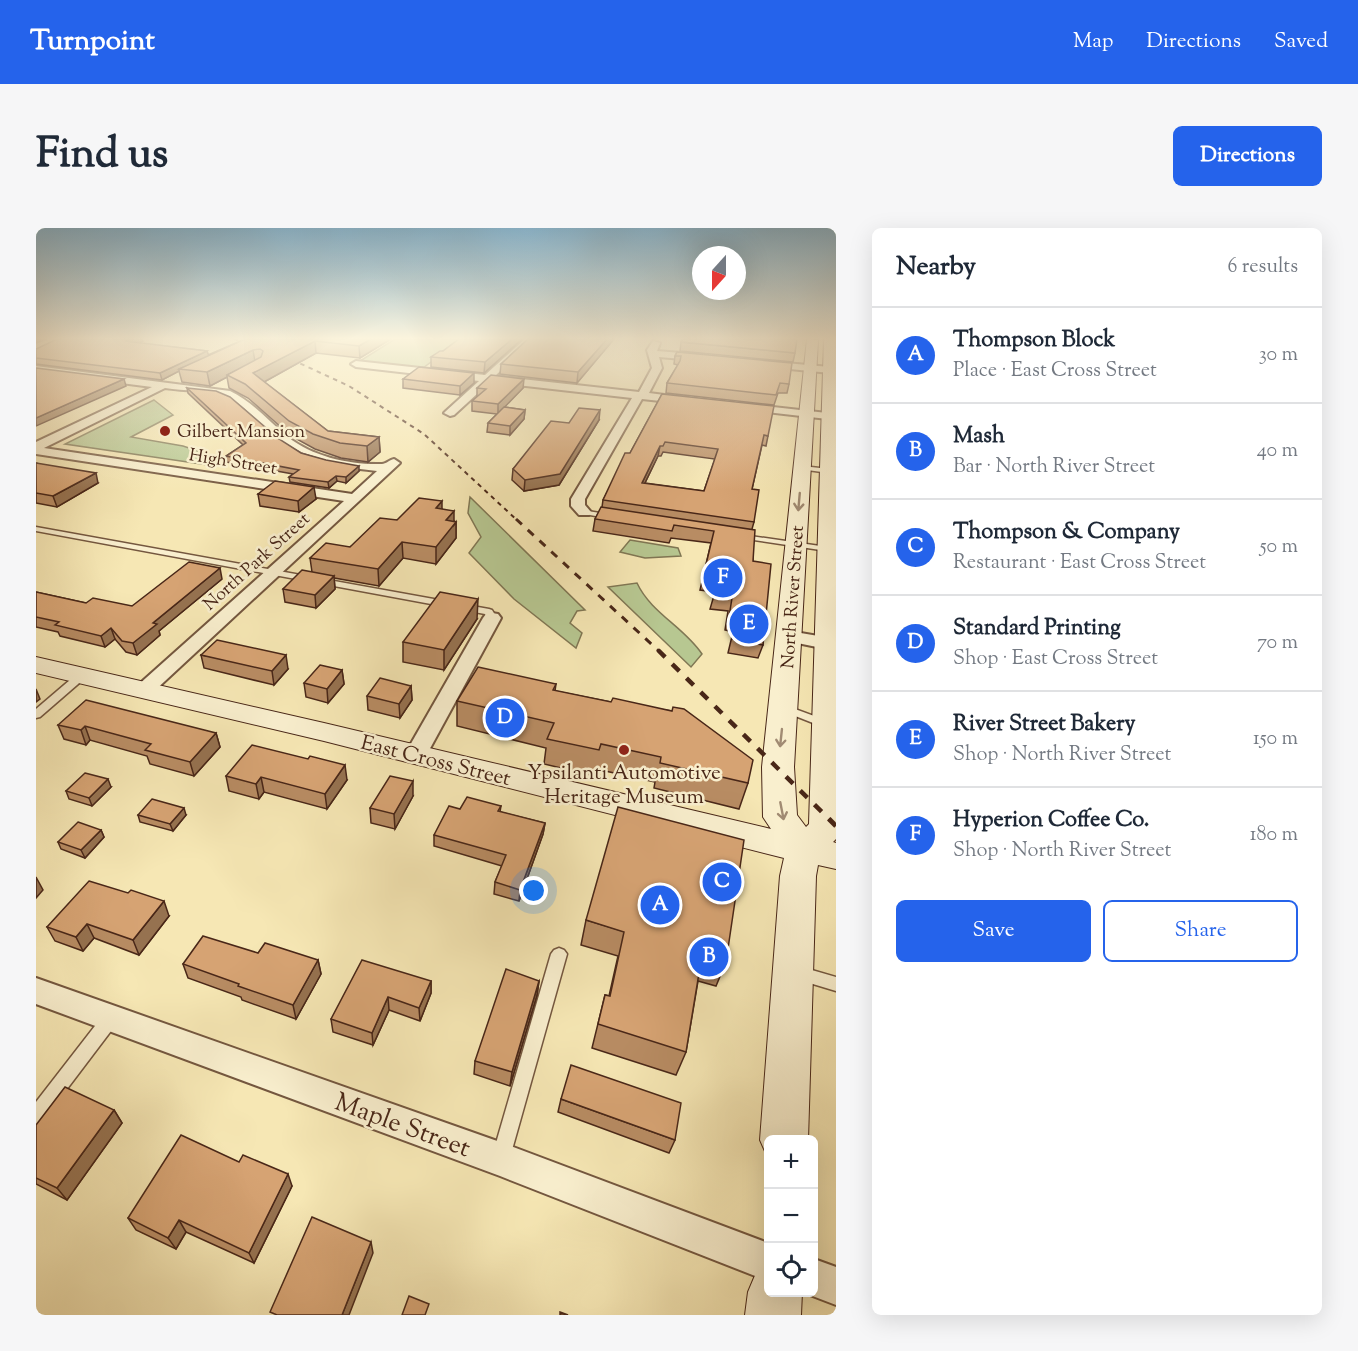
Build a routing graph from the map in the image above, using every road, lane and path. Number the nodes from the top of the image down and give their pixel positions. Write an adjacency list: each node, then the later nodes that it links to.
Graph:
1 (154, 390): 15 (street)
2 (202, 390): 8 (street)
3 (475, 390): 12 (street)
4 (584, 390): 9 (street)
5 (644, 390): 9 (street)
6 (813, 390): 13 (street, North River Street)
7 (825, 390): 14 (street, North River Street)
8 (212, 391): 18 (street, North Park Street)
9 (640, 396): 10 (street); 19 (street)
10 (700, 402)
11 (734, 406): 13 (street)
12 (450, 413)
13 (807, 414): 14 (street); 16 (street, North River Street)
14 (833, 417): 17 (street, North River Street)
15 (36, 448): 18 (street, High Street)
16 (802, 468): 17 (lane); 23 (street, North River Street, one-way to 23)
17 (829, 471): 24 (street, North River Street)
18 (354, 498): 25 (street, North Park Street)
19 (584, 512): 20 (lane)
20 (628, 519)
21 (36, 529): 25 (lane)
22 (731, 535): 23 (lane)
23 (795, 544): 24 (lane); 27 (street, North River Street)
24 (827, 549): 28 (street, North River Street)
25 (273, 573): 26 (lane); 31 (street, North Park Street)
26 (492, 618): 35 (street)
27 (789, 636): 28 (street); 32 (street, North River Street)
28 (832, 644): 34 (street, North River Street)
29 (36, 665): 30 (street, East Cross Street)
30 (81, 676): 31 (street, East Cross Street); 33 (lane)
31 (144, 690): 35 (street, East Cross Street)
32 (784, 708): 34 (lane); 36 (street, North River Street, one-way to 36)
33 (36, 715)
34 (831, 726): 36 (street, North River Street)
35 (416, 754): 36 (street, East Cross Street)
36 (820, 852): 38 (street)
37 (559, 954): 44 (lane)
38 (794, 972): 39 (lane); 43 (street)
39 (836, 984)
40 (36, 991): 41 (street, Maple Street)
41 (111, 1018): 42 (lane); 44 (street, Maple Street)
42 (36, 1116)
43 (784, 1135)
44 (500, 1159): 45 (street, Maple Street)
45 (764, 1260)
46 (818, 1280): 47 (street)
47 (836, 1286)
48 (775, 1297): 49 (street)
49 (773, 1315)

